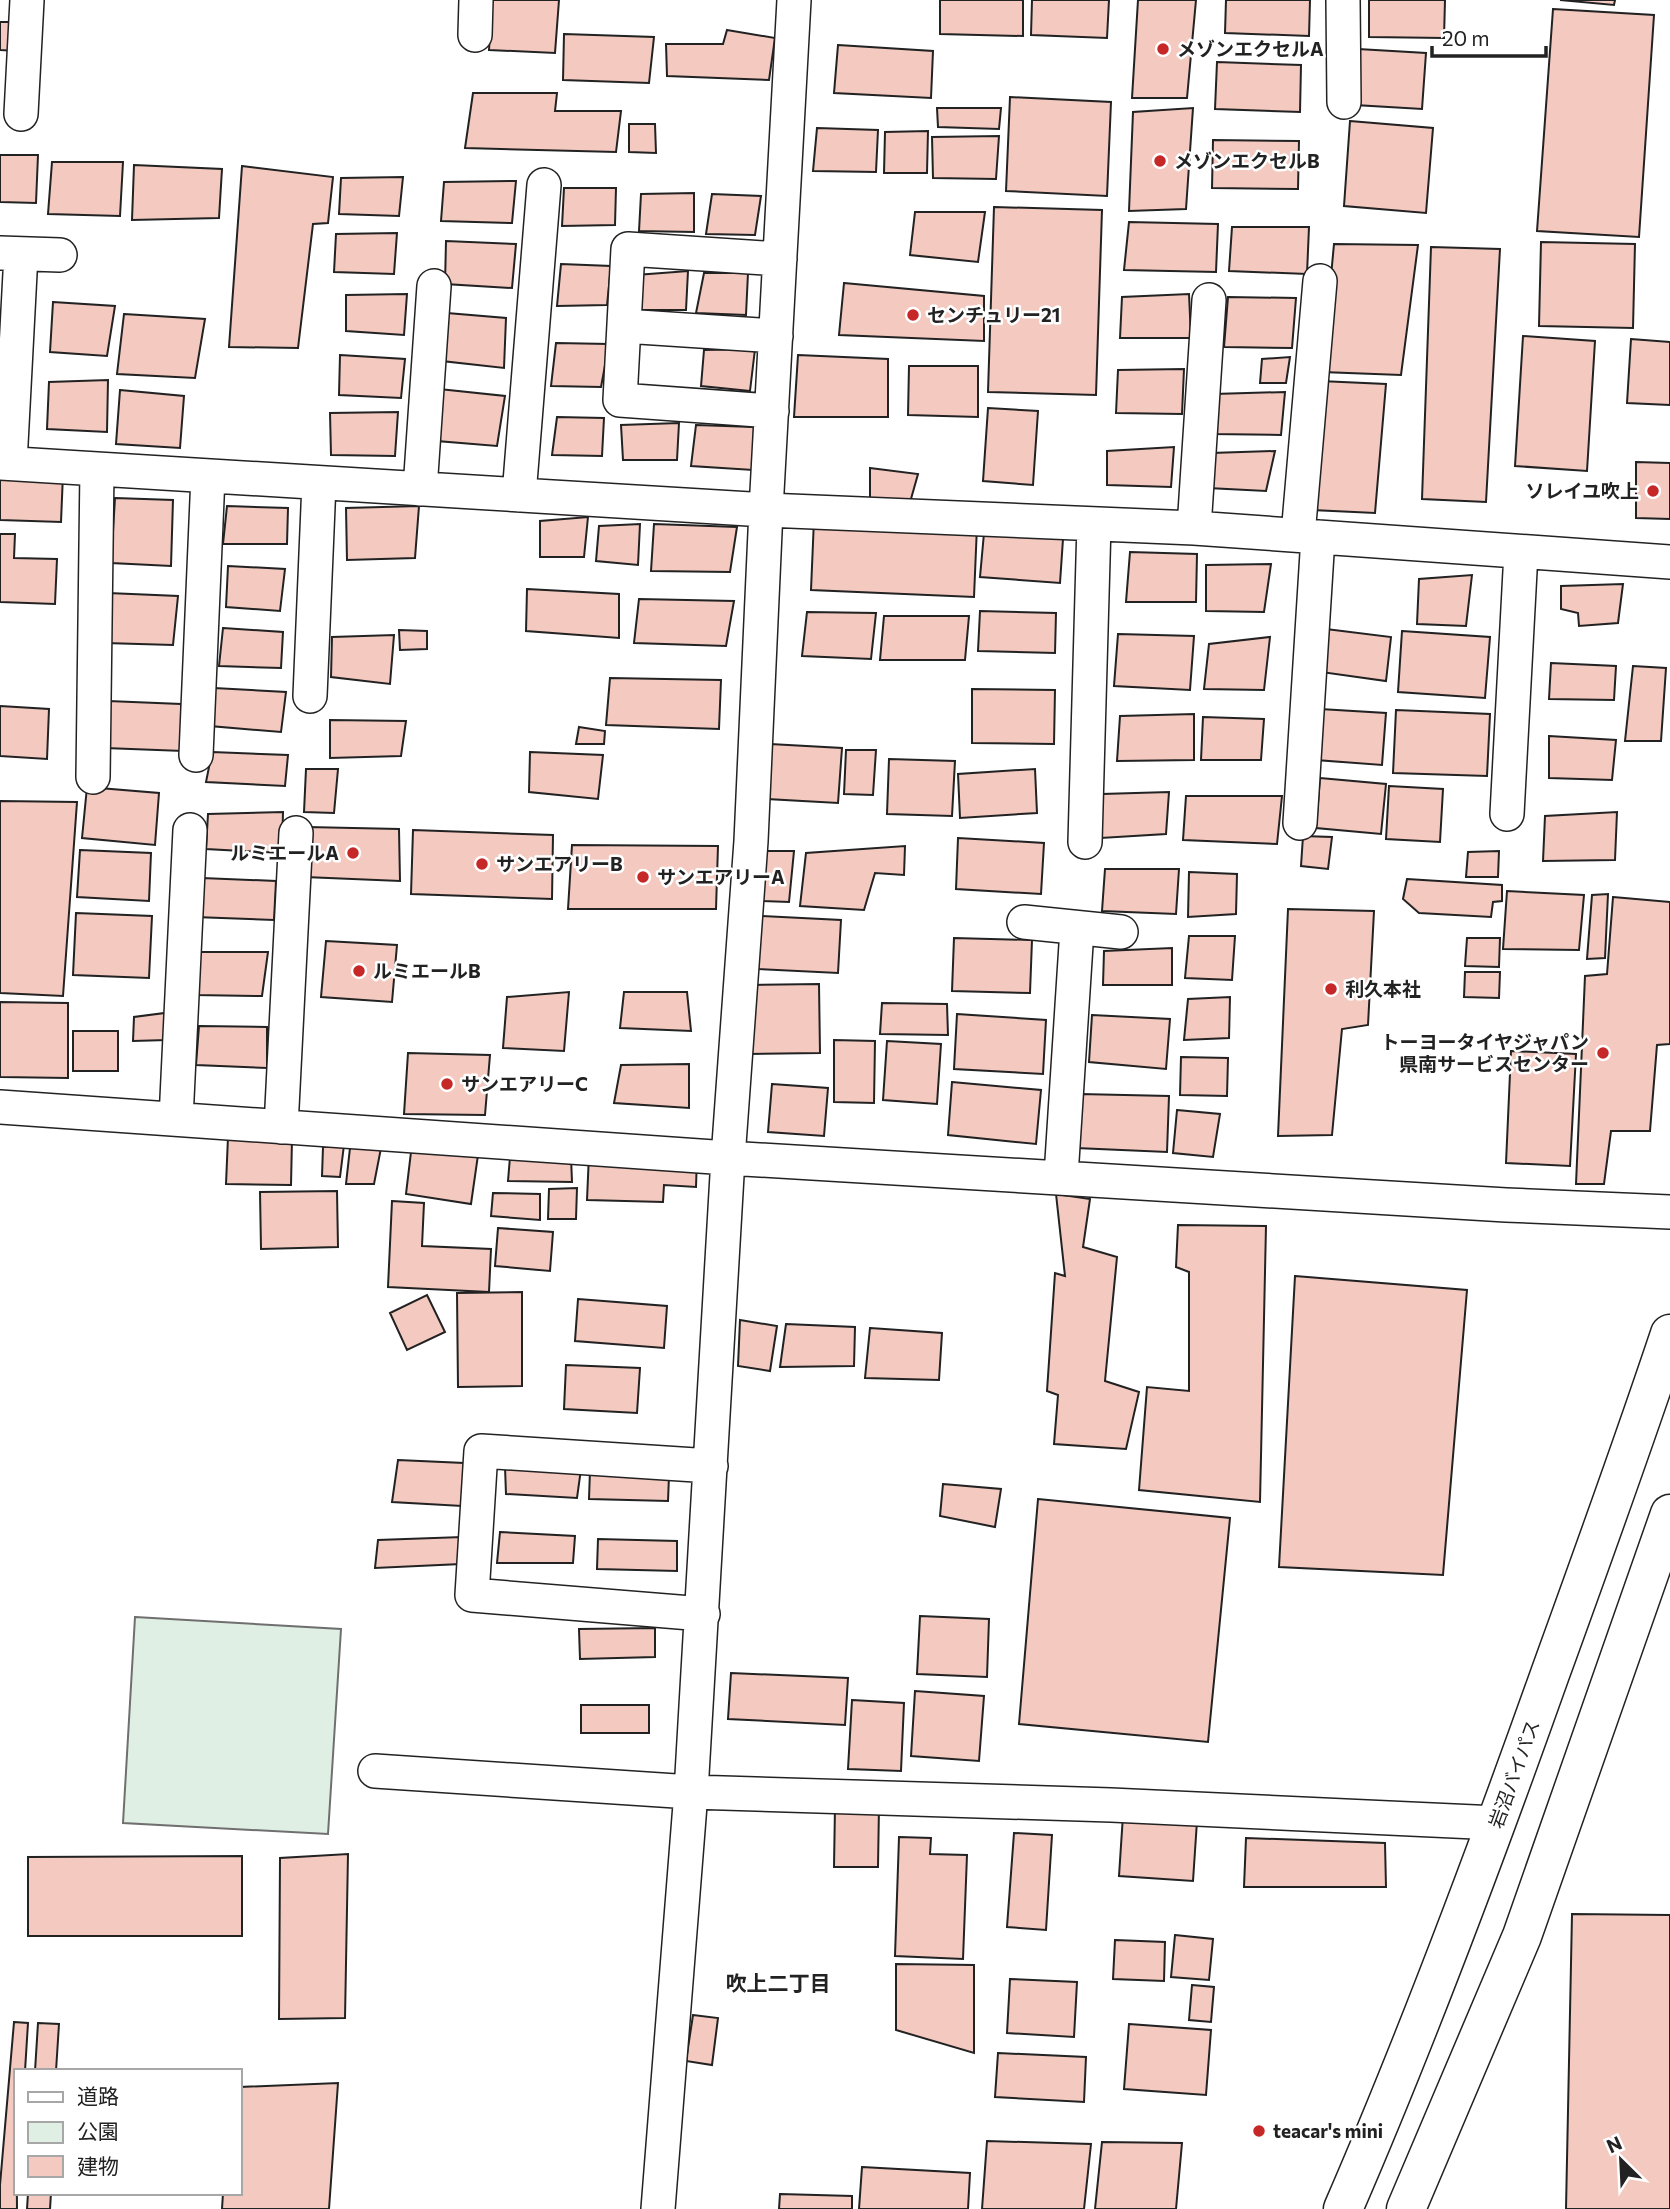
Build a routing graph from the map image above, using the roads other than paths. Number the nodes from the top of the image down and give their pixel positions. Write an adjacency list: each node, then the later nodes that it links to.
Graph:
1 (27, 0): 7 (street)
2 (476, 0): 5 (street)
3 (794, 0): 11 (street)
4 (1343, 0): 6 (street)
5 (475, 35)
6 (1344, 102)
7 (21, 114)
8 (544, 186): 23 (street)
9 (10, 253): 10 (street); 18 (street)
10 (60, 255)
11 (780, 259): 15 (street); 16 (street)
12 (1320, 281): 27 (street)
13 (434, 286): 22 (street)
14 (1209, 300): 26 (street)
15 (624, 326): 16 (street); 17 (street)
16 (776, 336): 17 (street)
17 (772, 411): 24 (street)
18 (5, 463): 19 (street)
19 (97, 469): 20 (street); 32 (street)
20 (208, 476): 21 (street); 31 (street)
21 (319, 483): 22 (street); 30 (street)
22 (420, 489): 23 (street)
23 (519, 495): 24 (street)
24 (766, 510): 25 (street); 44 (street)
25 (1094, 524): 26 (street); 37 (street)
26 (1194, 528): 27 (street)
27 (1308, 536): 28 (street); 34 (street)
28 (1521, 551): 29 (street); 33 (street)
29 (1670, 562)
30 (310, 696)
31 (196, 755)
32 (93, 777)
33 (1507, 814)
34 (1300, 823)
35 (190, 830): 42 (street)
36 (296, 833): 43 (street)
37 (1086, 842)
38 (1024, 922): 39 (street)
39 (1077, 929): 40 (street); 45 (street)
40 (1121, 932)
41 (0, 1107): 42 (street)
42 (176, 1119): 43 (street)
43 (281, 1127): 44 (street)
44 (728, 1157): 45 (street); 48 (street)
45 (1061, 1176): 46 (street)
46 (1670, 1212)
47 (1670, 1334): 53 (highway, 岩沼バイパス)
48 (711, 1466): 50 (street); 50 (street)
49 (1670, 1514): 56 (highway)
50 (703, 1614): 52 (street)
51 (375, 1770): 52 (street)
52 (691, 1792): 53 (street); 54 (street)
53 (1497, 1823): 55 (highway, 岩沼バイパス)
54 (658, 2209)
55 (1343, 2209)
56 (1406, 2209)

